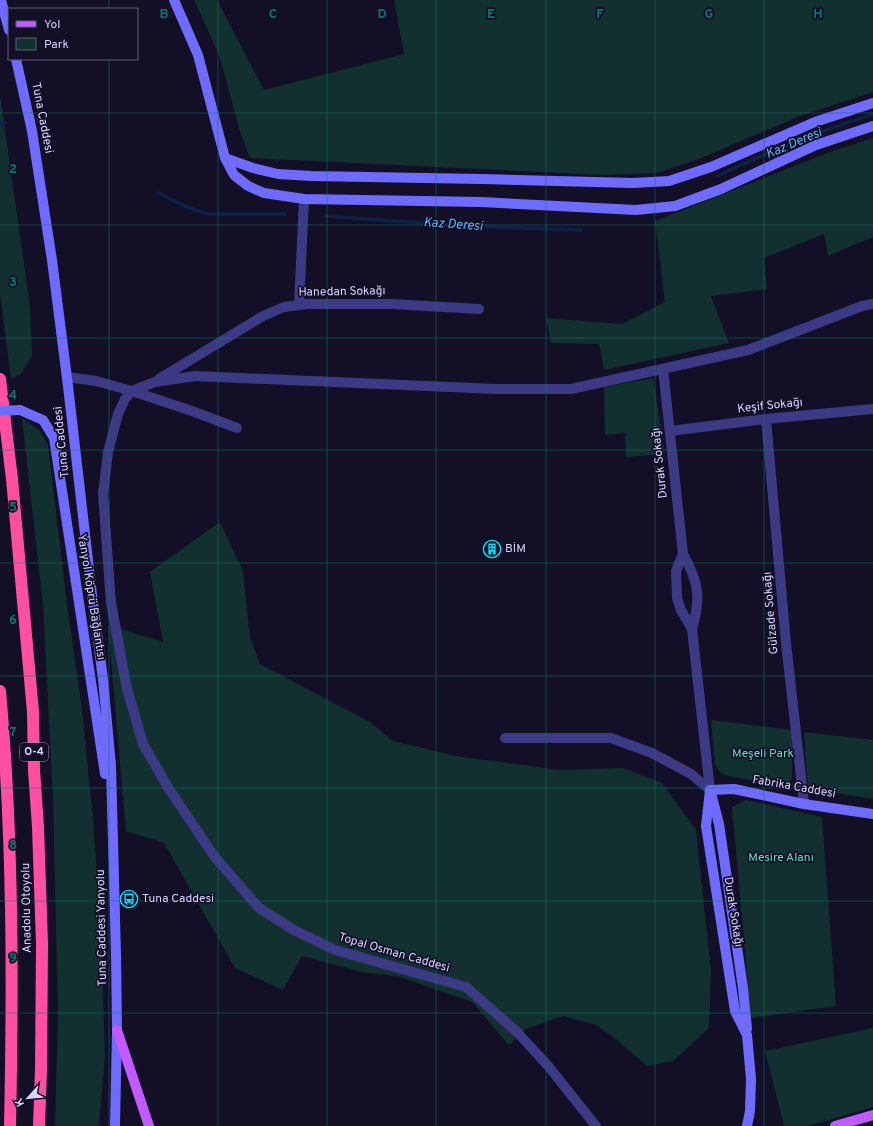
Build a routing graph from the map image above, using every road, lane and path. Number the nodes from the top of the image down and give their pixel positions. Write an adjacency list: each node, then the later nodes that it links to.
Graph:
1 (2, 0): 3 (main road)
2 (174, 0): 7 (main road)
3 (8, 26)
4 (16, 60): 15 (main road, Tuna Caddesi)
5 (873, 103): 7 (main road)
6 (873, 126): 8 (main road)
7 (225, 158): 8 (main road)
8 (304, 199): 11 (street)
9 (873, 298): 12 (street)
10 (873, 304): 12 (street)
11 (299, 305): 13 (street, Hanedan Sokağı); 17 (street, Hanedan Sokağı)
12 (862, 306): 14 (street)
13 (479, 309)
14 (663, 369): 17 (street); 23 (street, Durak Sokağı)
15 (67, 377): 18 (street); 31 (main road, Tuna Caddesi)
16 (0, 379): 35 (highway, Anadolu Otoyolu / O-4)
17 (155, 382): 18 (street)
18 (132, 391): 22 (street); 38 (street, Topal Osman Caddesi)
19 (873, 409): 21 (street, Keşif Sokağı)
20 (0, 411): 31 (main road, Yanyol Köprü Bağlantısı, bridge)
21 (766, 419): 23 (street, Keşif Sokağı); 29 (street, Gülzade Sokağı)
22 (238, 428)
23 (670, 431): 24 (street, Durak Sokağı)
24 (683, 554): 25 (street, Durak Sokağı); 25 (street, Durak Sokağı)
25 (692, 629): 28 (street, Durak Sokağı)
26 (0, 690): 34 (highway, Anadolu Otoyolu / O-4)
27 (505, 738): 28 (street)
28 (710, 790): 29 (main road, Fabrika Caddesi); 39 (main road, Durak Sokağı)
29 (804, 804): 30 (main road, Fabrika Caddesi)
30 (873, 814)
31 (112, 825): 32 (main road, Tuna Caddesi Yanyolu)
32 (117, 1030): 36 (main road, Tuna Caddesi Yanyolu); 37 (main road)
33 (873, 1115): 40 (main road)
34 (10, 1126)
35 (39, 1126)
36 (115, 1126)
37 (149, 1126)
38 (596, 1126)
39 (747, 1126)
40 (835, 1126)

